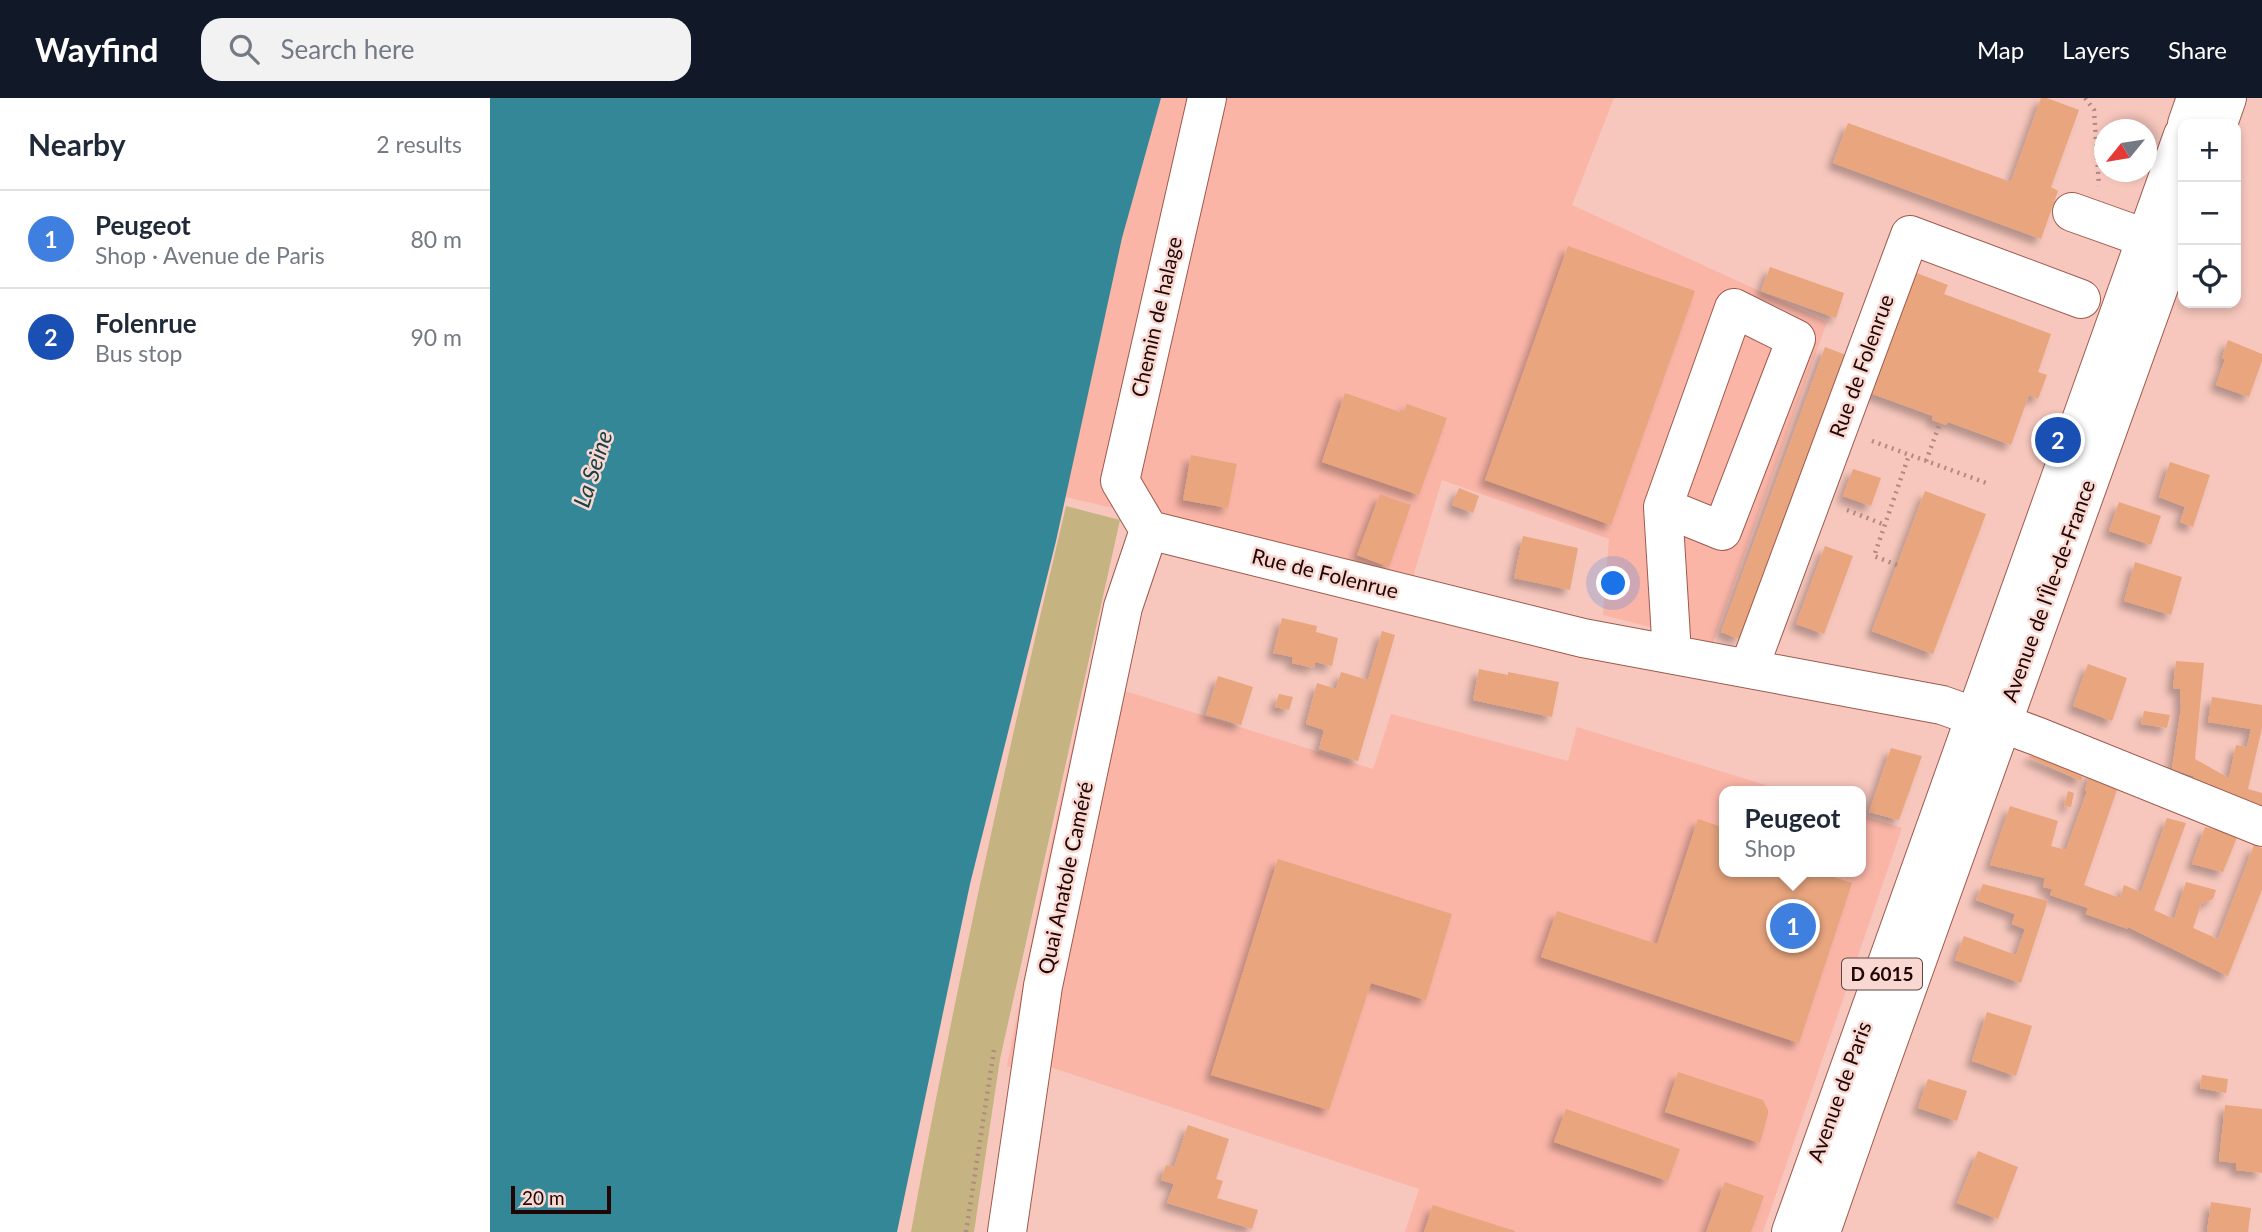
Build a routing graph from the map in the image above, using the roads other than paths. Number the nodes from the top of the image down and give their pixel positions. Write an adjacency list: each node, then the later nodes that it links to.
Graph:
1 (1207, 98): 11 (street, Chemin de halage)
2 (2196, 98): 4 (street)
3 (2227, 98): 5 (street)
4 (2189, 119)
5 (2220, 119)
6 (2178, 168): 8 (street, Avenue de l'Île-de-France / D 6015)
7 (2084, 217): 8 (street)
8 (2168, 235): 14 (street, Avenue de l'Île-de-France / D 6015)
9 (2081, 299): 13 (street, Rue de Folenrue)
10 (1663, 507): 10 (street); 12 (street)
11 (1149, 530): 12 (street, Rue de Folenrue); 16 (street, Quai Anatole Caméré)
12 (1672, 654): 13 (street, Rue de Folenrue)
13 (1749, 668): 14 (street, Rue de Folenrue)
14 (1988, 721): 15 (street, Rue de Folenrue); 17 (street, Avenue de Paris / D 6015); 18 (street, Avenue de Paris / D 6015)
15 (2262, 827)
16 (1007, 1232)
17 (1791, 1232)
18 (1821, 1232)

